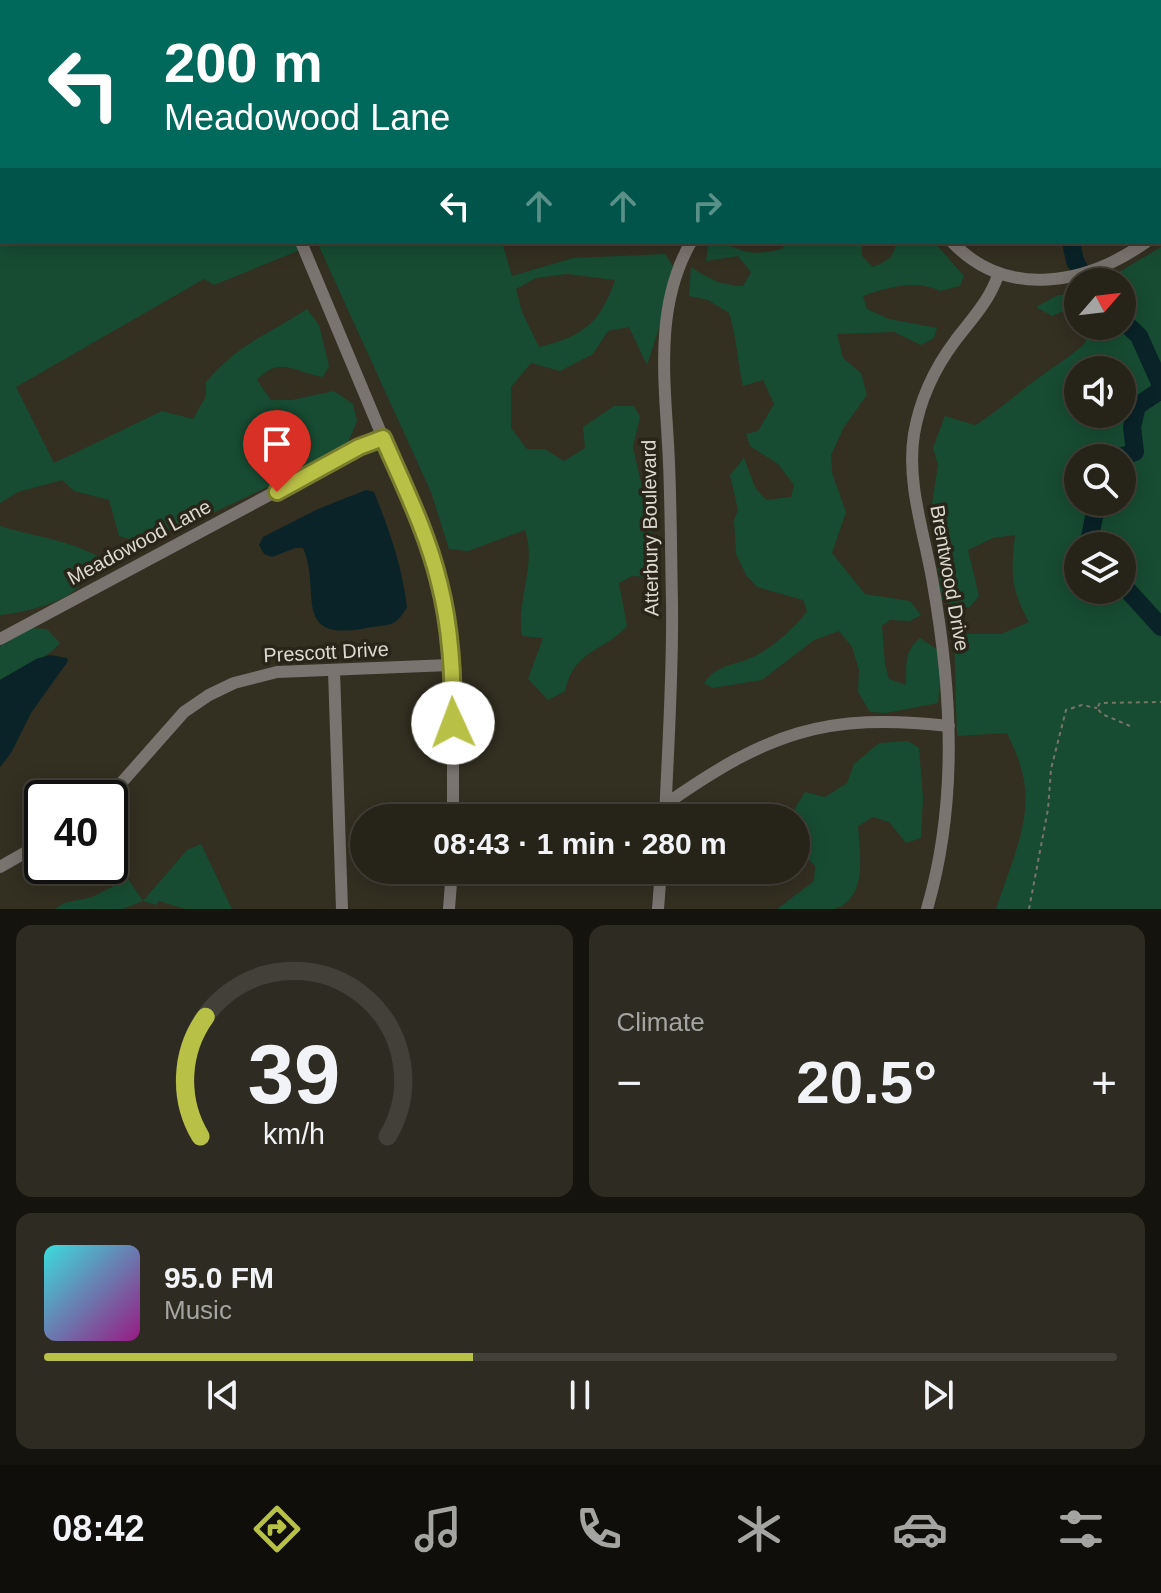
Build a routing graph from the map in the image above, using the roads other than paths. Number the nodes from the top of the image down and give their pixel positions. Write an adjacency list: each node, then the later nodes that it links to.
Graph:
1 (302, 244): 6 (street)
2 (690, 244): 13 (street, Atterbury Boulevard)
3 (954, 244): 5 (street)
4 (1142, 244): 5 (street)
5 (998, 275): 10 (street, Brentwood Drive)
6 (383, 438): 7 (street, Meadowood Lane); 8 (street)
7 (0, 639)
8 (450, 665): 9 (street, Prescott Drive); 12 (street)
9 (334, 671): 11 (street, Prescott Drive); 18 (street)
10 (949, 726): 13 (street); 21 (street, Brentwood Drive)
11 (123, 780)
12 (453, 804)
13 (666, 804)
14 (24, 853): 15 (street)
15 (0, 867)
16 (451, 884): 19 (street)
17 (660, 884): 20 (street)
18 (342, 909)
19 (449, 909)
20 (658, 909)
21 (927, 909)

